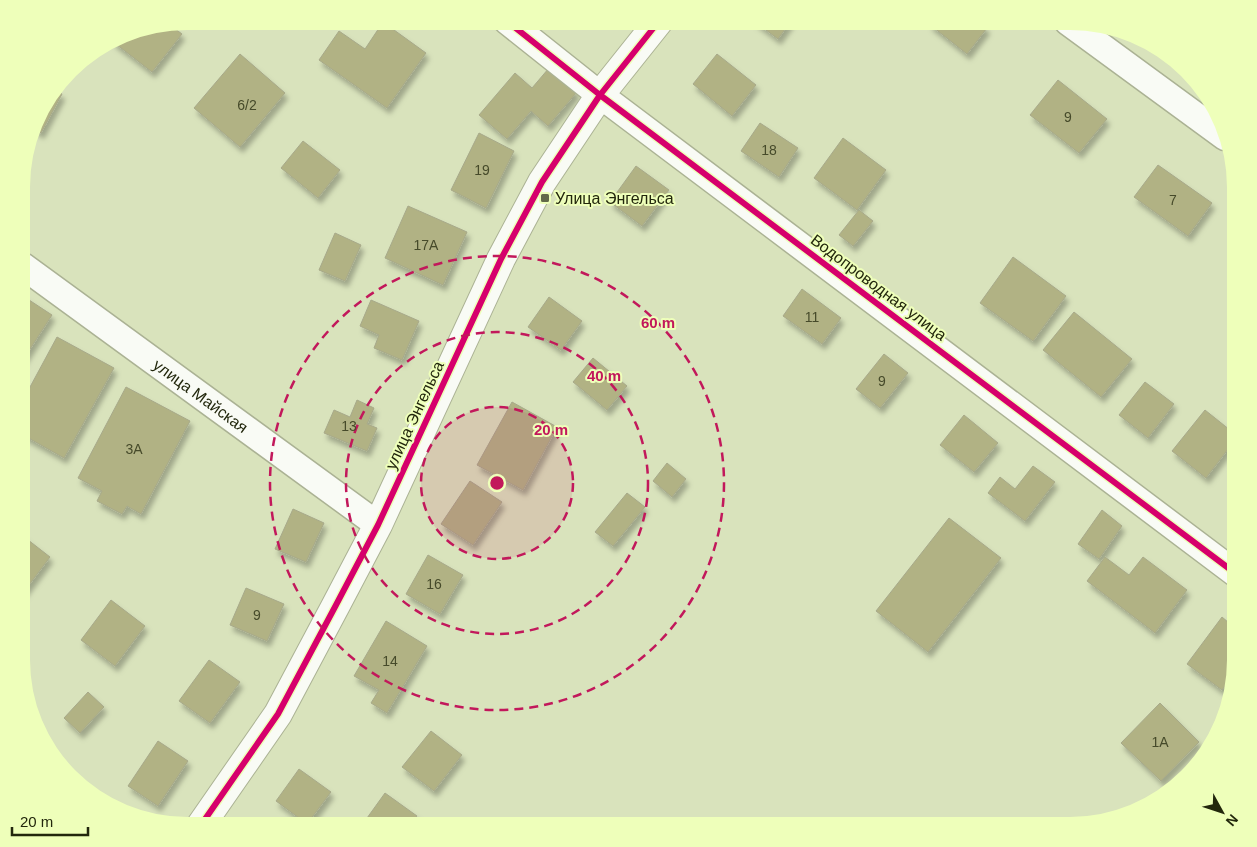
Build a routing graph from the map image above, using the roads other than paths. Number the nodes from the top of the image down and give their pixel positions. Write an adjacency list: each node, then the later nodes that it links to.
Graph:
1 (518, 30): 4 (street, Водопроводная улица)
2 (653, 30): 4 (street, улица Энгельса)
3 (1079, 30): 5 (street)
4 (600, 95): 7 (street, улица Энгельса); 8 (street, Водопроводная улица)
5 (1216, 131)
6 (30, 271): 7 (street, улица Майская)
7 (378, 524): 9 (street, улица Энгельса)
8 (1227, 567)
9 (207, 817)

